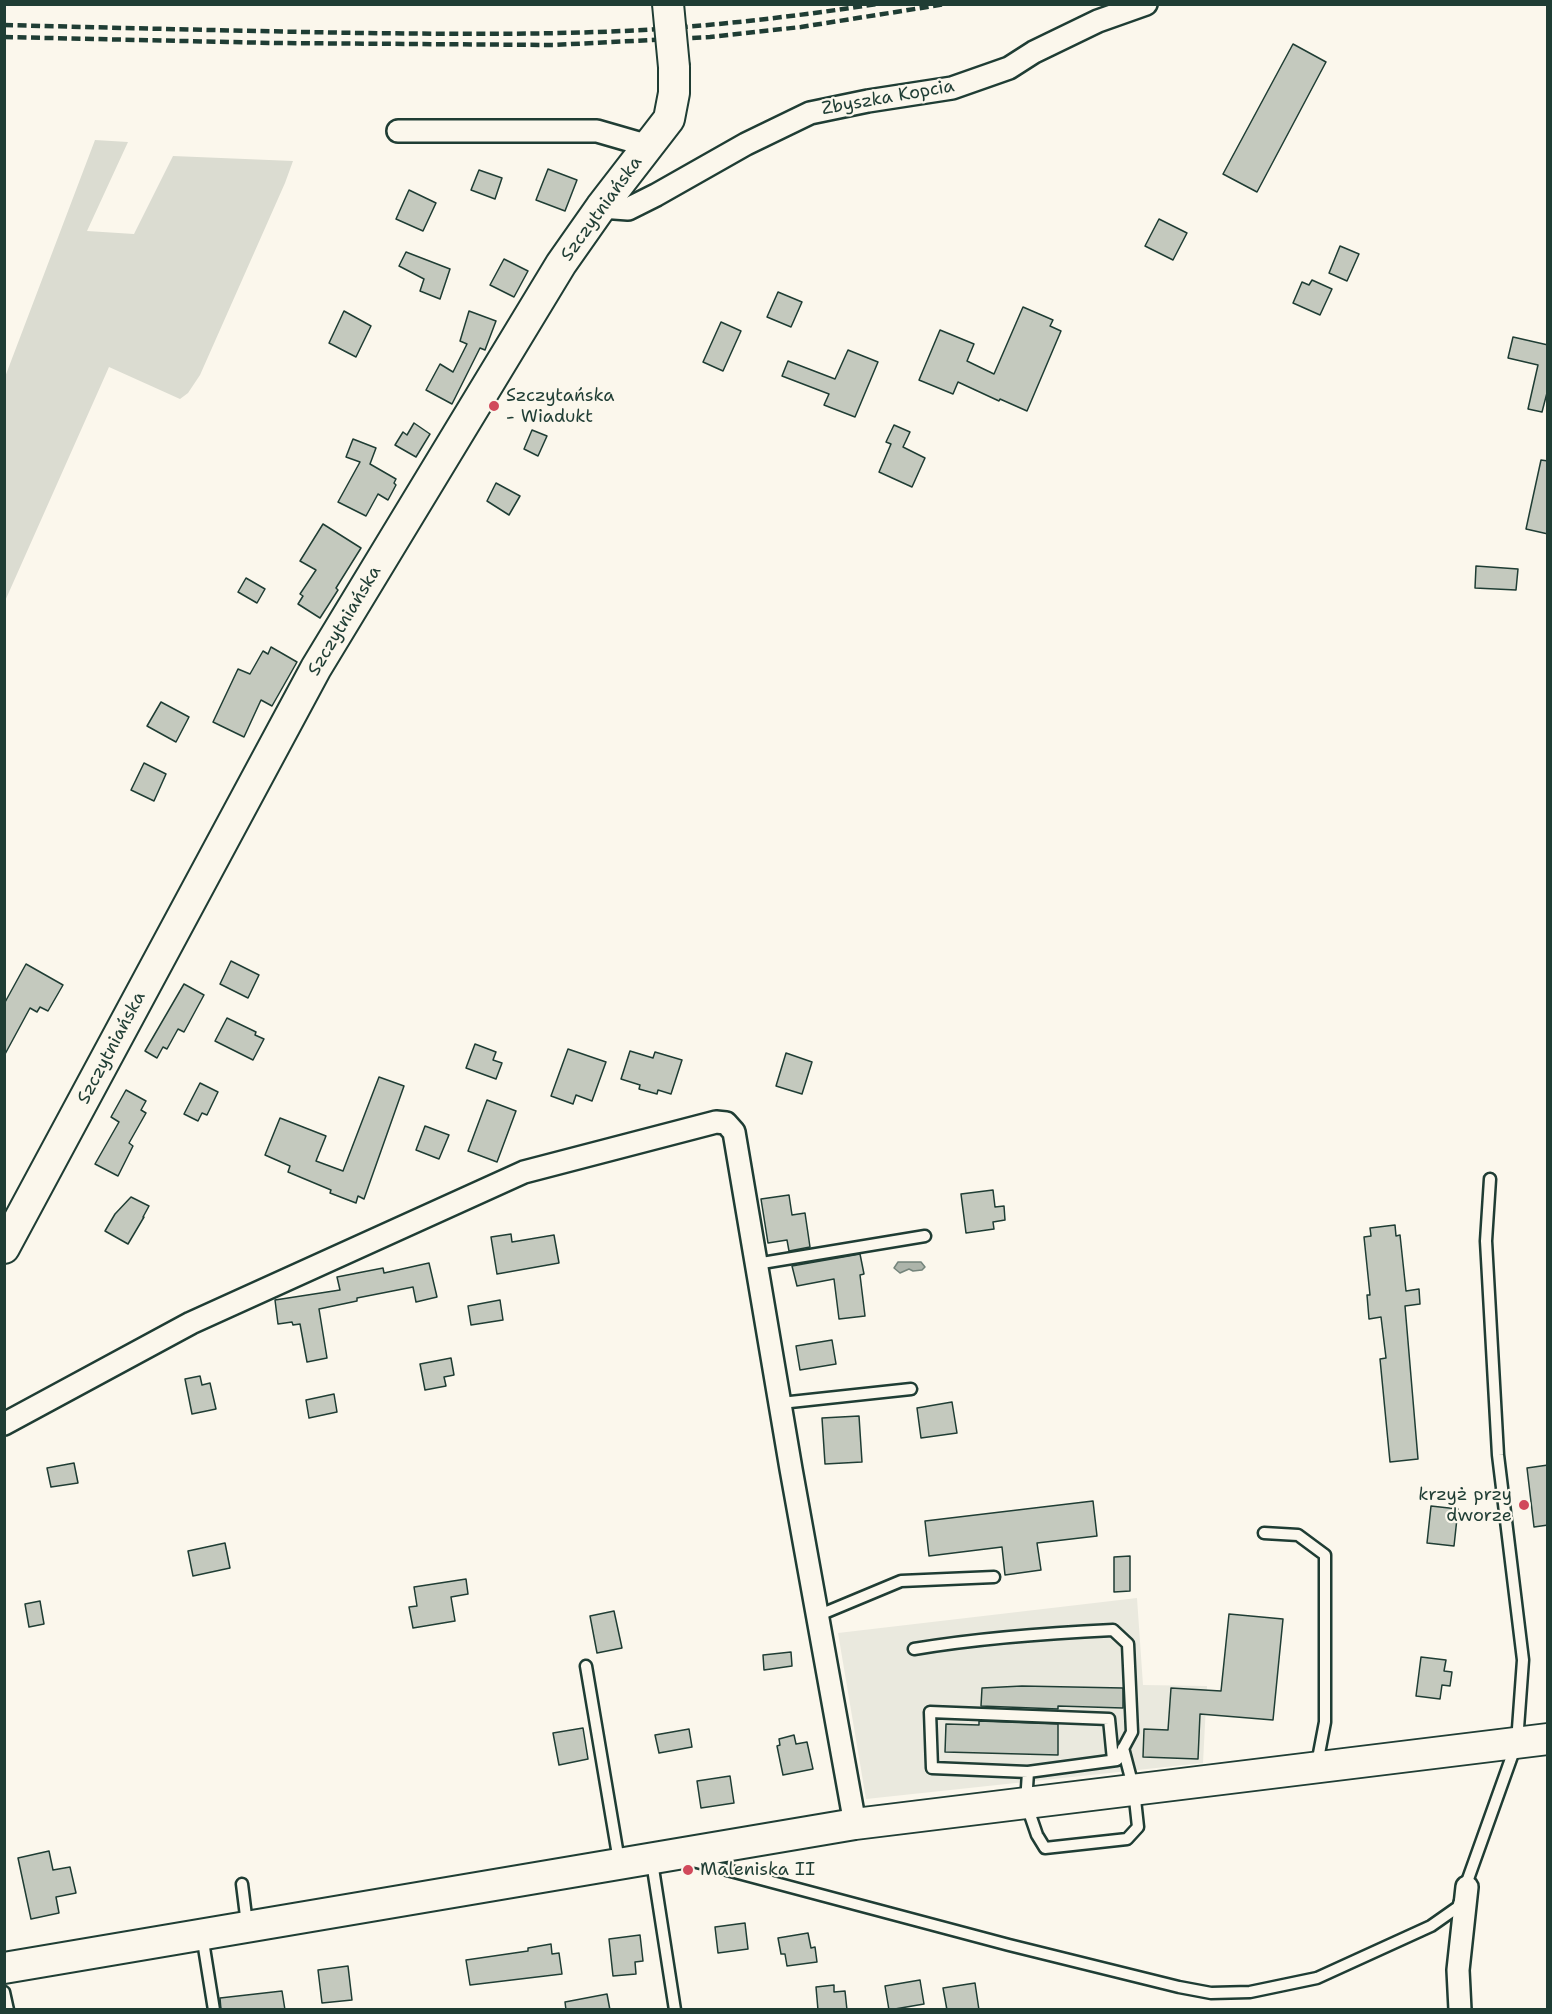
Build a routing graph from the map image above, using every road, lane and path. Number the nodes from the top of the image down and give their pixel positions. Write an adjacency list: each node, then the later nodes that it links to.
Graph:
1 (668, 4): 4 (street, Szczytniańska, bridge)
2 (1146, 4): 5 (street, Zbyszka Kopcia)
3 (398, 131): 4 (street)
4 (649, 146): 5 (street, Szczytniańska)
5 (601, 207): 8 (street, Szczytniańska)
6 (1490, 1179): 19 (lane)
7 (925, 1236): 9 (lane)
8 (4, 1248)
9 (756, 1264): 11 (street); 12 (street)
10 (911, 1389): 11 (lane)
11 (781, 1403): 15 (street)
12 (4, 1424)
13 (1264, 1533): 22 (lane)
14 (994, 1577): 15 (lane)
15 (818, 1616): 26 (street)
16 (914, 1650): 20 (lane)
17 (586, 1666): 28 (lane)
18 (1548, 1739): 19 (street)
19 (1517, 1742): 22 (street); 30 (lane)
20 (1123, 1748): 21 (lane); 24 (lane)
21 (1113, 1760): 23 (lane); 23 (lane)
22 (1317, 1767): 24 (street)
23 (1028, 1772): 25 (lane)
24 (1134, 1790): 25 (street); 25 (lane)
25 (1026, 1803): 26 (street)
26 (855, 1824): 27 (street)
27 (662, 1857): 28 (street); 30 (lane); 37 (lane)
28 (619, 1864): 31 (street)
29 (242, 1884): 31 (lane)
30 (1467, 1887): 38 (street)
31 (248, 1927): 32 (street)
32 (202, 1935): 33 (street); 36 (lane)
33 (4, 1968)
34 (4, 1992): 35 (lane)
35 (8, 2010)
36 (214, 2010)
37 (675, 2010)
38 (1460, 2010)

